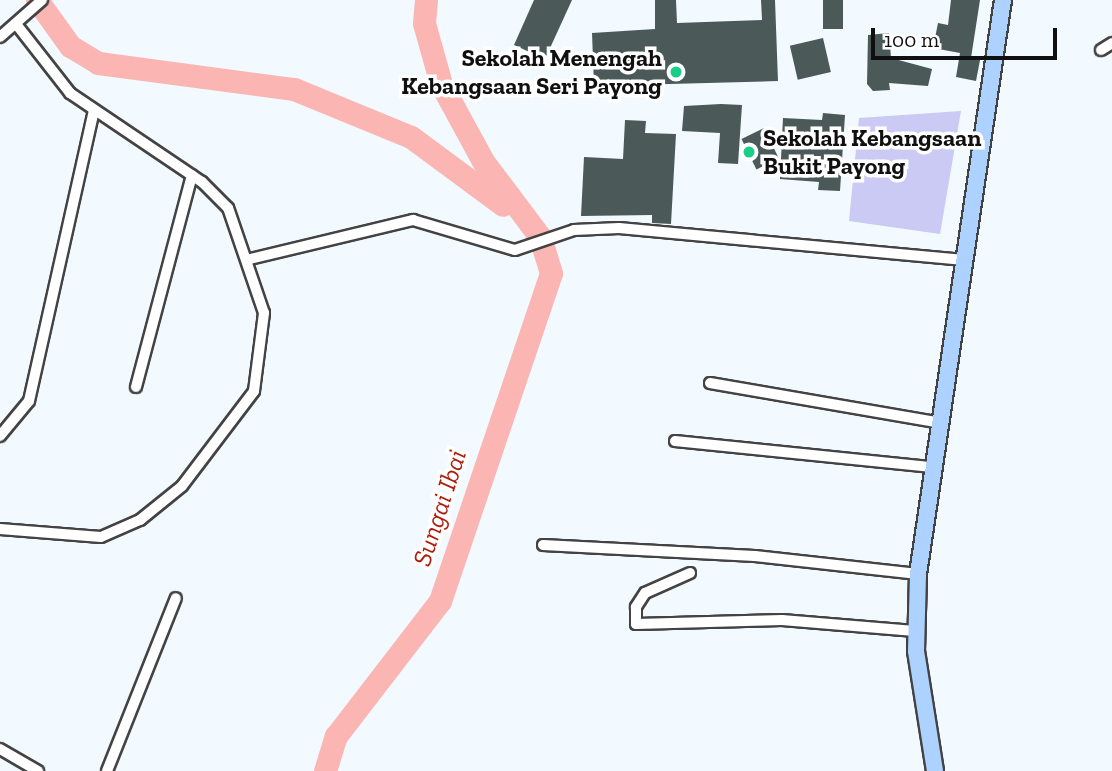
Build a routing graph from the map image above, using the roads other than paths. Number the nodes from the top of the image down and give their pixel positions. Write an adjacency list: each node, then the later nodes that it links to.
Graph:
1 (42, 0): 3 (street)
2 (1003, 0): 10 (main road)
3 (19, 20): 4 (street); 7 (street)
4 (0, 37)
5 (1112, 43): 6 (street)
6 (1101, 50)
7 (94, 111): 8 (street); 14 (street)
8 (192, 175): 9 (street); 12 (street)
9 (250, 259): 10 (street); 17 (street)
10 (962, 260): 13 (main road)
11 (710, 383): 13 (street)
12 (136, 387)
13 (936, 422): 16 (main road)
14 (0, 436)
15 (675, 441): 16 (street)
16 (930, 467): 20 (main road)
17 (0, 529)
18 (544, 545): 20 (street)
19 (690, 573): 22 (street)
20 (918, 574): 22 (main road)
21 (176, 598): 25 (street)
22 (915, 631): 26 (main road)
23 (0, 749): 24 (street)
24 (38, 771)
25 (107, 771)
26 (935, 771)

